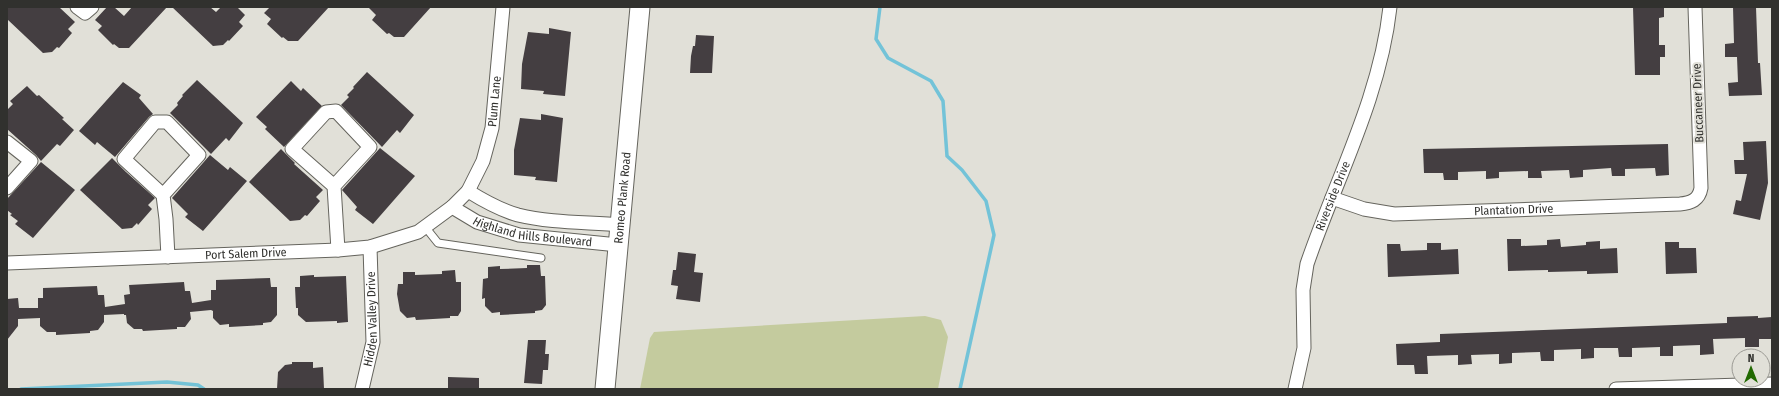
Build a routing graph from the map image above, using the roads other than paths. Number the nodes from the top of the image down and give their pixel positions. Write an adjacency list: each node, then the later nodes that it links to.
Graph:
1 (76, 7): 2 (street)
2 (92, 7)
3 (503, 7): 10 (street, Plum Lane)
4 (640, 7): 15 (main road, Romeo Plank Road)
5 (1390, 7): 12 (street, Riverside Drive)
6 (1694, 7): 13 (street, Buccaneer Drive)
7 (7, 142): 9 (street)
8 (334, 186): 8 (street); 19 (street)
9 (7, 188)
10 (468, 191): 14 (street, Port Salem Drive); 15 (street, Highland Hills Boulevard)
11 (163, 195): 11 (street); 20 (street)
12 (1332, 198): 13 (street, Plantation Drive); 27 (street, Riverside Drive)
13 (1697, 199)
14 (452, 207): 16 (street, Port Salem Drive); 17 (street, Highland Hills Boulevard)
15 (621, 225): 17 (main road, Romeo Plank Road)
16 (426, 228): 18 (street, Port Salem Drive); 21 (lane)
17 (618, 245): 26 (main road, Romeo Plank Road)
18 (370, 247): 19 (street, Port Salem Drive); 25 (street, Hidden Valley Drive)
19 (338, 250): 20 (street, Port Salem Drive)
20 (168, 257): 22 (street, Port Salem Drive)
21 (541, 258)
22 (7, 263)
23 (1772, 384): 24 (street)
24 (1681, 388): 28 (street)
25 (362, 389)
26 (605, 389)
27 (1295, 389)
28 (1616, 389)

